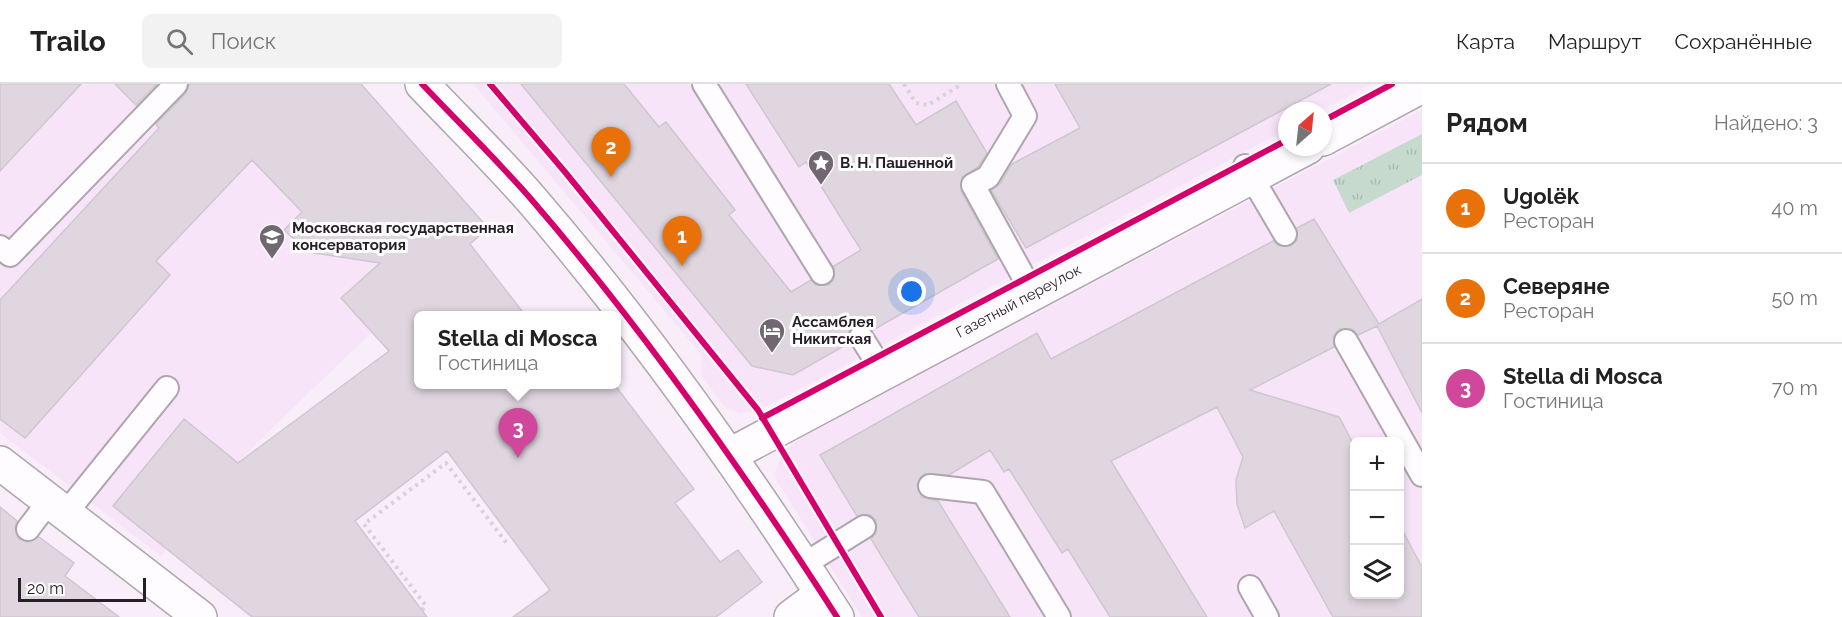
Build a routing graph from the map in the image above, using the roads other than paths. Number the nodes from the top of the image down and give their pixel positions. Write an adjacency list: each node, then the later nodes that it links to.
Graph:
1 (176, 84): 10 (lane)
2 (422, 84): 14 (street)
3 (704, 84): 11 (lane)
4 (1008, 84): 12 (lane)
5 (1402, 90): 6 (street)
6 (1332, 133)
7 (1285, 156): 8 (street, Газетный переулок)
8 (1248, 170): 9 (lane); 12 (street, Газетный переулок)
9 (1285, 234)
10 (0, 247)
11 (822, 273)
12 (1033, 294): 17 (street, Газетный переулок)
13 (621, 311): 19 (street)
14 (621, 311)
15 (861, 337): 17 (lane)
16 (1346, 341): 21 (lane)
17 (884, 373): 19 (street, Газетный переулок)
18 (167, 388): 23 (lane)
19 (730, 455): 26 (street)
20 (0, 463): 23 (street)
21 (1422, 475)
22 (930, 486): 31 (lane)
23 (58, 506): 25 (lane); 29 (street)
24 (864, 527): 26 (lane)
25 (28, 528)
26 (803, 565): 28 (street)
27 (1250, 587): 32 (lane)
28 (829, 606): 30 (street)
29 (200, 617)
30 (790, 617)
31 (1059, 617)
32 (1267, 617)

